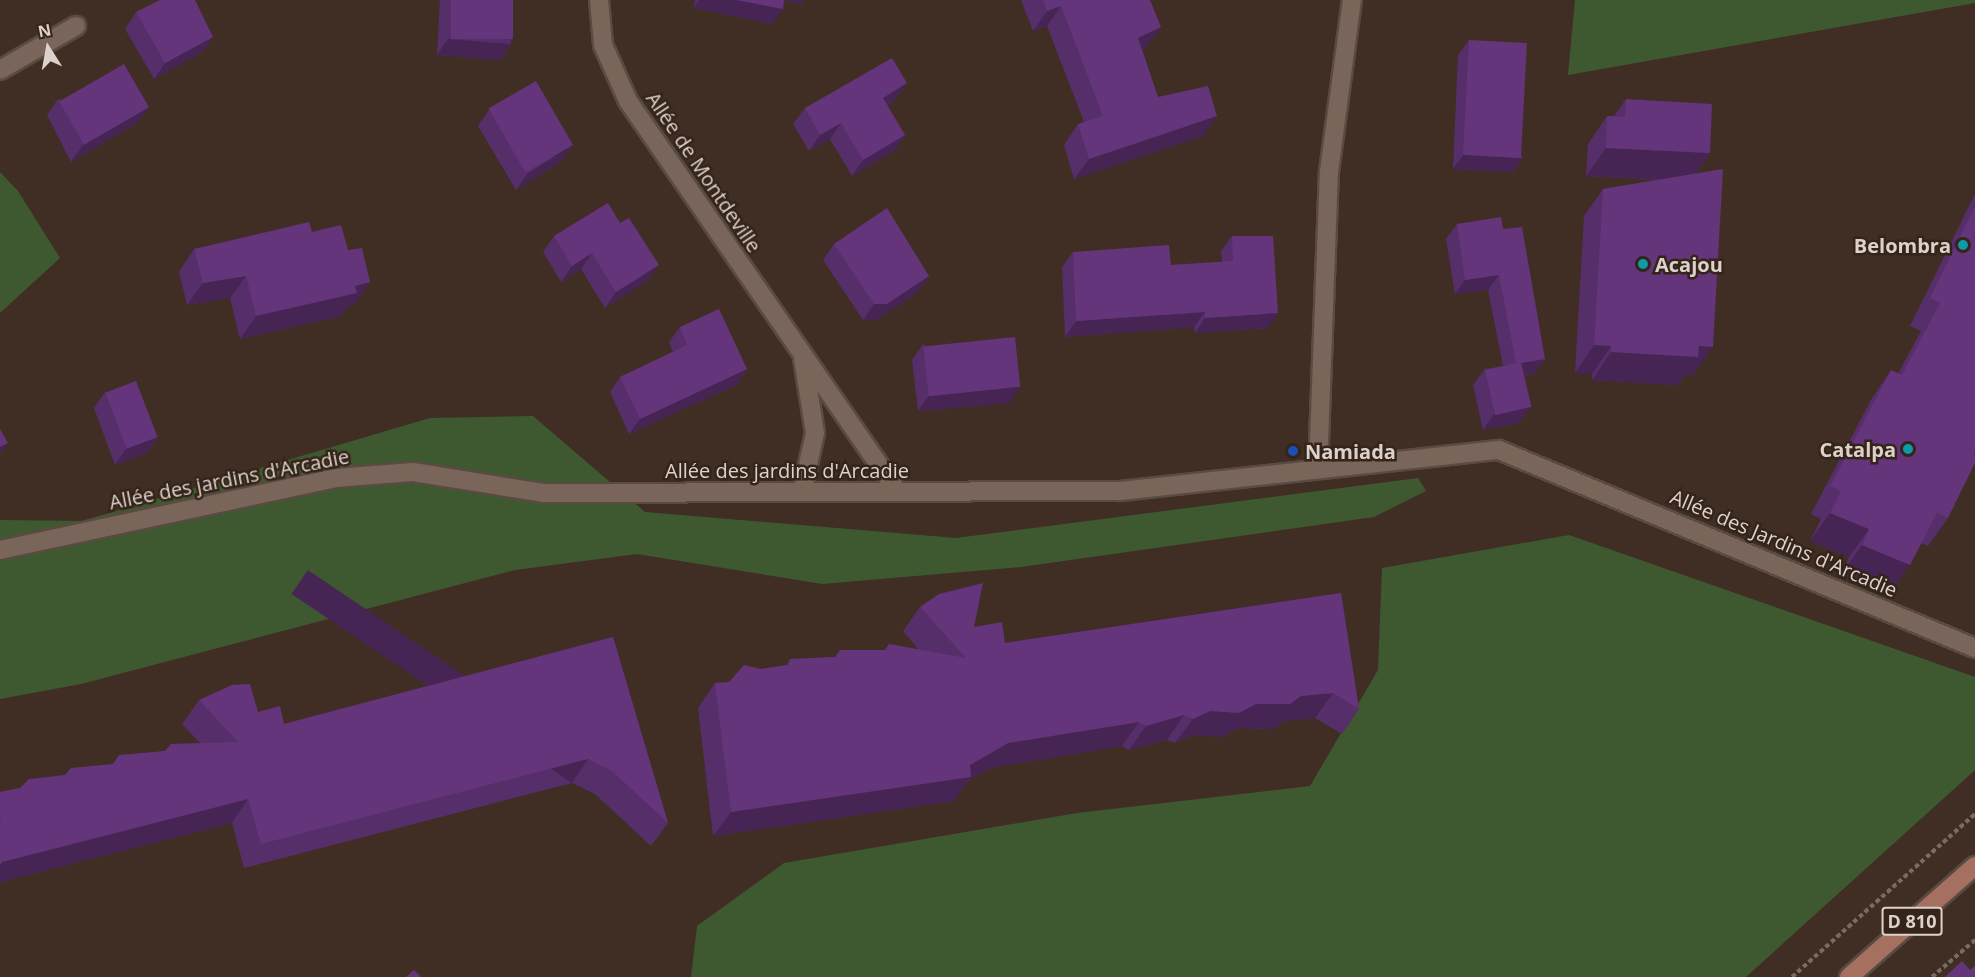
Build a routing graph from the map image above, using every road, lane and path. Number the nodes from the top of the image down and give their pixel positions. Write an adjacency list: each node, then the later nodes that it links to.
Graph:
1 (598, 0): 5 (street, Allée de Montdeville)
2 (1352, 0): 6 (street)
3 (76, 26): 4 (street)
4 (0, 70)
5 (802, 356): 8 (street, Allée de Montdeville); 9 (street, Allée de Montdeville)
6 (1318, 469): 7 (street, Allée des jardins d'Arcadie); 9 (street, Allée des jardins d'Arcadie)
7 (1576, 480): 11 (street, Allée des Jardins d'Arcadie)
8 (802, 492): 9 (street, Allée des jardins d'Arcadie); 10 (street, Allée des jardins d'Arcadie)
9 (898, 492)
10 (0, 550)
11 (1975, 648)
12 (1975, 814): 15 (path)
13 (1975, 866): 16 (main road, D 810)
14 (1975, 940): 17 (path)
15 (1792, 977)
16 (1849, 977)
17 (1932, 977)

